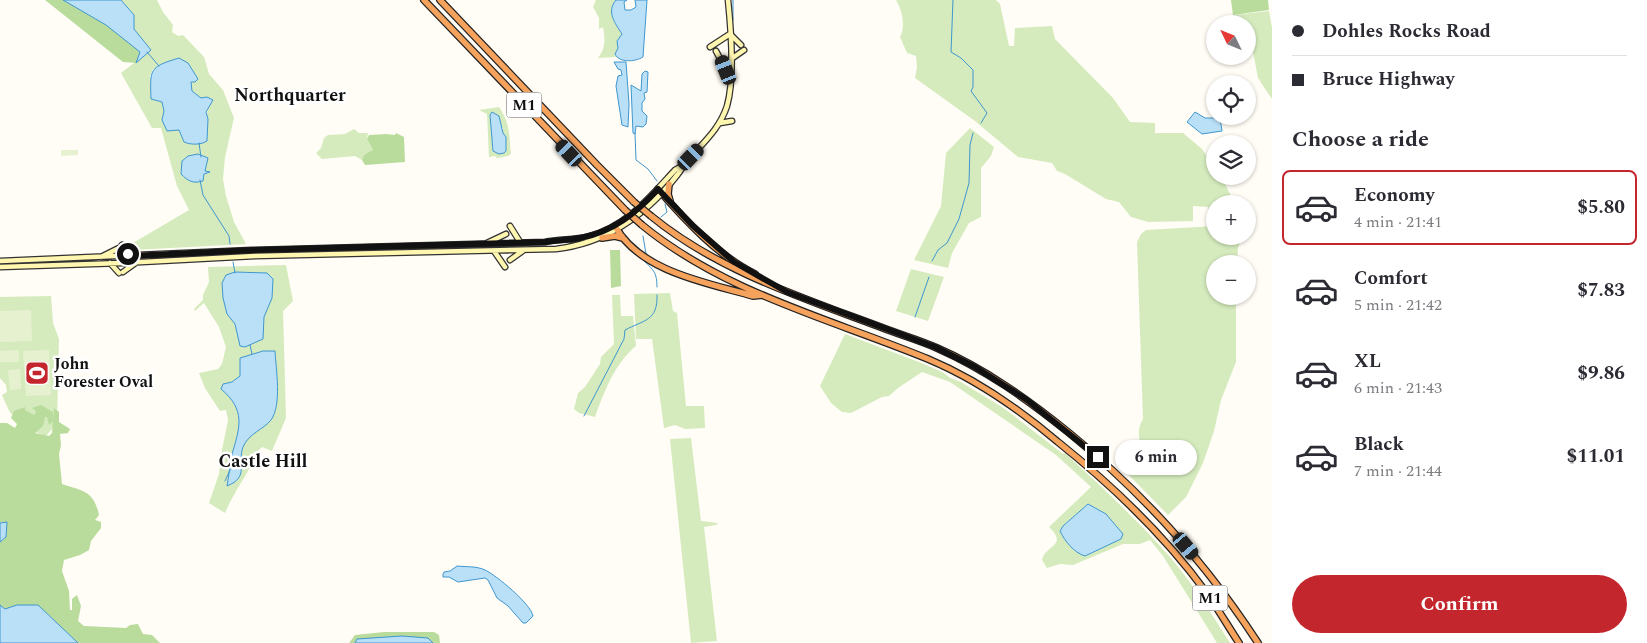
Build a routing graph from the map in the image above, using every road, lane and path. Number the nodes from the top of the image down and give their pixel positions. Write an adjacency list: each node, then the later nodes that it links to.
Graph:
1 (424, 0): 33 (highway, M1, bridge)
2 (440, 0): 32 (highway, M1, bridge)
3 (728, 0): 4 (main road)
4 (730, 34): 5 (main road); 7 (main road); 7 (main road)
5 (710, 46)
6 (716, 51): 8 (main road)
7 (731, 59): 8 (main road)
8 (730, 75): 10 (main road)
9 (732, 121): 10 (main road)
10 (720, 123): 11 (main road)
11 (683, 166): 12 (main road); 13 (main road)
12 (669, 184): 13 (main road); 14 (highway)
13 (659, 191): 14 (highway); 16 (main road)
14 (670, 201): 32 (highway)
15 (510, 226): 20 (main road)
16 (616, 228): 18 (main road); 19 (highway); 20 (main road)
17 (506, 234): 21 (main road)
18 (602, 238): 19 (highway); 22 (main road)
19 (623, 238): 33 (highway)
20 (520, 242): 21 (main road)
21 (486, 244): 24 (main road)
22 (524, 250): 23 (main road); 26 (main road)
23 (494, 251): 28 (main road); 31 (main road)
24 (131, 256): 25 (main road); 25 (main road)
25 (100, 258): 27 (main road)
26 (510, 260)
27 (0, 261)
28 (137, 262): 29 (main road); 29 (main road)
29 (110, 263): 30 (main road)
30 (0, 267)
31 (505, 267)
32 (787, 292): 35 (highway, M1)
33 (763, 295): 34 (highway, M1)
34 (1239, 643)
35 (1258, 643)

